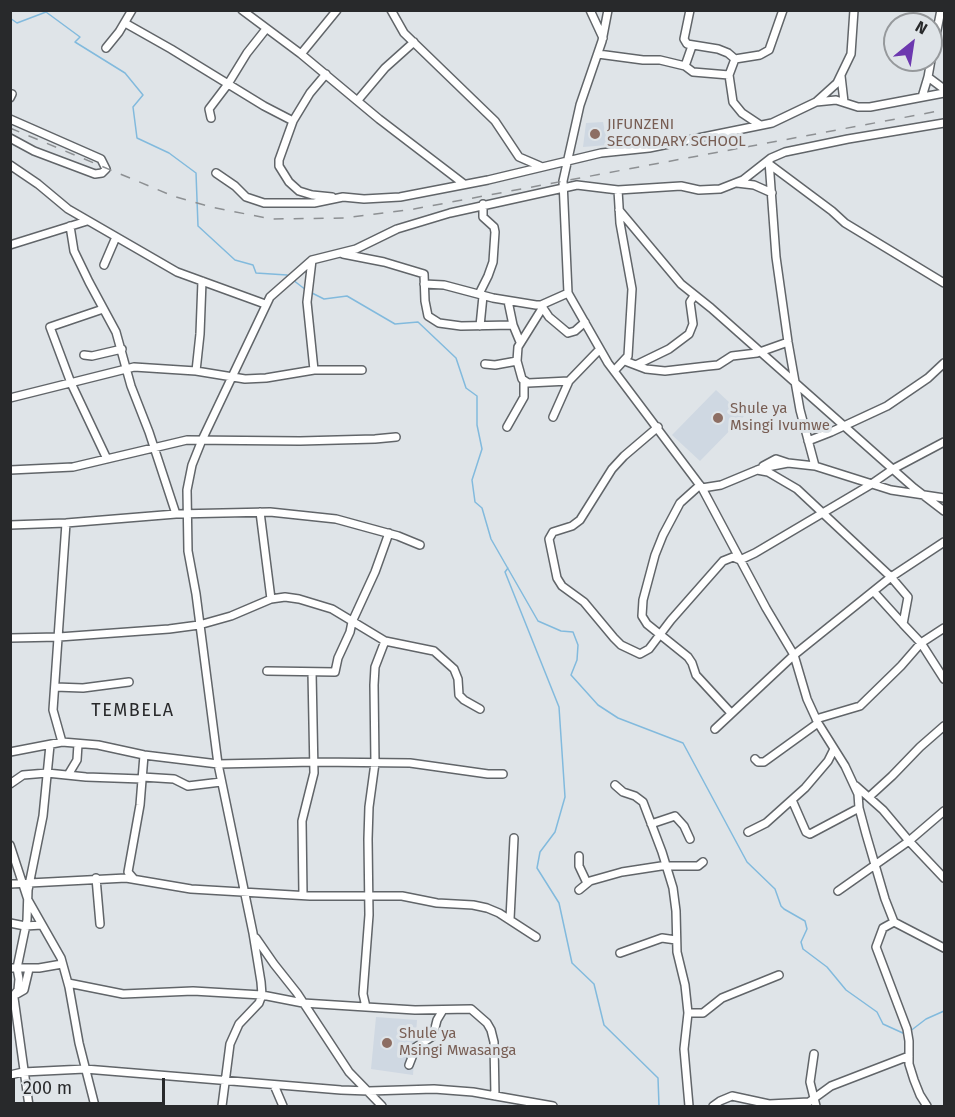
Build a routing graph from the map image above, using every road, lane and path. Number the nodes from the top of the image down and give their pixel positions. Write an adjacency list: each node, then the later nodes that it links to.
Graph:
1 (132, 10): 10 (street)
2 (337, 10): 16 (street)
3 (391, 10): 13 (street)
4 (590, 10): 12 (street)
5 (608, 10): 12 (street)
6 (690, 10): 14 (street)
7 (783, 10): 18 (street)
8 (854, 10): 23 (street)
9 (242, 11): 11 (street)
10 (125, 23): 15 (street); 25 (street)
11 (266, 29): 16 (street); 25 (street)
12 (603, 39): 17 (street)
13 (414, 42): 28 (street); 40 (street)
14 (692, 46): 18 (street); 19 (street)
15 (106, 48)
16 (301, 54): 21 (street)
17 (598, 54): 19 (street); 37 (street)
18 (735, 58): 22 (street)
19 (685, 66): 22 (street)
20 (929, 72): 24 (street)
21 (326, 74): 28 (street); 33 (street)
22 (729, 75): 35 (street)
23 (841, 76): 29 (street); 30 (street)
24 (928, 77): 26 (street); 27 (street)
25 (228, 84): 31 (street); 33 (street)
26 (945, 91): 27 (street)
27 (922, 97): 30 (street)
28 (358, 100): 43 (street)
29 (816, 102): 30 (street); 35 (street)
30 (844, 102)
31 (212, 118)
32 (10, 119): 36 (street)
33 (293, 121): 47 (street)
34 (945, 123): 38 (street)
35 (760, 126): 37 (street)
36 (10, 138)
37 (568, 161): 40 (street); 44 (street)
38 (769, 162): 42 (street); 46 (street); 58 (street)
39 (10, 165): 50 (street)
40 (543, 167): 43 (street)
41 (216, 173): 47 (street)
42 (737, 183): 45 (street); 46 (street)
43 (464, 184): 47 (street)
44 (563, 187): 45 (street); 48 (street); 60 (street)
45 (618, 190): 49 (street)
46 (772, 193): 71 (street)
47 (343, 197)
48 (483, 204): 54 (street); 61 (street)
49 (619, 210): 62 (street); 76 (street)
50 (87, 221): 51 (street); 52 (street)
51 (70, 226): 53 (street); 66 (street)
52 (116, 237): 56 (street); 57 (street)
53 (10, 245)
54 (342, 253): 55 (street); 59 (street)
55 (312, 260): 64 (street); 82 (street)
56 (104, 265)
57 (202, 281): 64 (street); 84 (street)
58 (945, 283)
59 (424, 284): 61 (street); 69 (street)
60 (568, 293): 65 (street); 67 (street)
61 (481, 295): 63 (street); 69 (street)
62 (694, 296): 74 (street); 80 (street)
63 (508, 302): 65 (street); 68 (street)
64 (265, 304): 86 (street)
65 (542, 306): 67 (street); 70 (street)
66 (103, 309): 72 (street); 90 (street)
67 (585, 322): 73 (street)
68 (513, 325): 69 (street); 70 (street)
69 (480, 326)
70 (520, 342): 77 (street)
71 (788, 342): 74 (street); 89 (street)
72 (122, 349): 75 (street); 81 (street)
73 (599, 350): 85 (street); 87 (street)
74 (760, 352): 80 (street); 89 (street)
75 (84, 355)
76 (625, 360): 80 (street); 85 (street)
77 (517, 361): 79 (street); 88 (street)
78 (945, 363): 93 (street)
79 (485, 364)
80 (636, 365)
81 (126, 368): 84 (street); 90 (street); 100 (street)
82 (314, 370): 83 (street); 86 (street)
83 (362, 370)
84 (196, 371): 86 (street)
85 (614, 371): 95 (street)
86 (232, 378): 97 (street)
87 (569, 381): 88 (street); 92 (street)
88 (524, 382): 94 (street)
89 (795, 382): 93 (street); 98 (street)
90 (71, 383): 91 (street); 101 (street)
91 (10, 398)
92 (553, 417)
93 (844, 425): 98 (street); 104 (street)
94 (507, 427)
95 (658, 427): 107 (street); 128 (street)
96 (396, 437): 97 (street)
97 (202, 440): 100 (street); 114 (street)
98 (808, 441): 102 (street)
99 (945, 442): 104 (street)
100 (153, 447): 101 (street); 113 (street)
101 (107, 459): 105 (street)
102 (816, 466): 103 (street); 106 (street)
103 (760, 469): 107 (street); 112 (street)
104 (893, 469): 106 (street); 108 (street)
105 (10, 470)
106 (870, 485): 108 (street); 112 (street)
107 (701, 487): 120 (street); 128 (street)
108 (921, 495): 109 (street); 110 (street)
109 (945, 498)
110 (945, 511)
111 (260, 512): 114 (street); 117 (street); 123 (street)
112 (823, 512): 120 (street); 121 (street)
113 (176, 514): 114 (street); 115 (street)
114 (186, 515): 126 (street)
115 (66, 523): 116 (street); 129 (street)
116 (10, 525)
117 (389, 533): 119 (street); 124 (street)
118 (945, 542): 121 (street)
119 (420, 545)
120 (740, 560): 128 (street); 133 (street)
121 (891, 577): 122 (street); 125 (street)
122 (874, 592): 125 (street); 133 (street)
123 (271, 599): 124 (street); 126 (street)
124 (352, 622): 131 (street); 136 (street)
125 (903, 624): 132 (street)
126 (199, 625): 129 (street); 154 (street)
127 (945, 628): 132 (street)
128 (661, 634): 141 (street)
129 (58, 637): 130 (street); 139 (street)
130 (10, 638)
131 (385, 641): 140 (street); 153 (street)
132 (921, 643): 134 (street); 142 (street)
133 (794, 655): 141 (street); 142 (street)
134 (941, 668): 137 (street)
135 (267, 671): 136 (street)
136 (312, 672): 152 (street)
137 (945, 679)
138 (129, 682): 139 (street)
139 (55, 687): 145 (street)
140 (480, 709)
141 (731, 713): 144 (street)
142 (817, 721): 148 (street); 151 (street)
143 (945, 726): 163 (street)
144 (715, 729)
145 (62, 742): 146 (street); 147 (street)
146 (78, 744): 150 (street); 157 (street)
147 (50, 745): 149 (street); 155 (street)
148 (834, 749): 161 (street); 164 (street)
149 (10, 752)
150 (144, 755): 154 (street); 158 (street)
151 (754, 759)
152 (314, 762): 153 (street); 154 (street); 190 (street)
153 (375, 763): 156 (street); 189 (street)
154 (218, 764): 159 (street)
155 (47, 773): 157 (street); 160 (street); 183 (street)
156 (503, 774)
157 (68, 775): 158 (street)
158 (142, 778): 159 (street); 177 (street)
159 (221, 782): 188 (street)
160 (10, 784)
161 (854, 784): 163 (street); 165 (street)
162 (615, 785): 167 (street)
163 (869, 797): 171 (street)
164 (792, 800): 165 (street); 168 (street)
165 (859, 808): 175 (street)
166 (945, 811): 171 (street)
167 (651, 824): 170 (street); 176 (street)
168 (748, 832)
169 (514, 838): 192 (street)
170 (690, 839)
171 (909, 841): 175 (street); 180 (street)
172 (10, 845): 182 (street)
173 (579, 856): 184 (street)
174 (702, 862): 176 (street)
175 (876, 865): 187 (street); 193 (street)
176 (666, 866): 184 (street); 200 (street)
177 (128, 872): 179 (street); 181 (street)
178 (96, 878): 179 (street); 183 (street); 195 (street)
179 (119, 878): 181 (street)
180 (945, 878)
181 (134, 879): 188 (street)
182 (22, 882): 183 (street); 185 (street); 191 (street)
183 (31, 882): 191 (street)
184 (587, 883): 186 (street)
185 (10, 884)
186 (579, 890)
187 (838, 891)
188 (243, 892): 190 (street); 198 (street)
189 (368, 895): 190 (street); 192 (street); 213 (street)
190 (303, 896)
191 (28, 900): 196 (street); 197 (street)
192 (510, 919): 199 (street)
193 (894, 922): 201 (street); 217 (street)
194 (10, 923): 197 (street)
195 (100, 924)
196 (42, 925): 197 (street); 205 (street)
197 (25, 926): 202 (street)
198 (253, 933): 210 (street); 212 (street)
199 (536, 937)
200 (676, 940): 203 (street); 215 (street)
201 (945, 948)
202 (20, 953): 204 (street); 206 (street)
203 (620, 953)
204 (10, 960)
205 (62, 964): 207 (street); 209 (street)
206 (14, 968): 207 (street); 211 (street)
207 (28, 969): 211 (street)
208 (779, 975): 215 (street)
209 (68, 983): 210 (street); 219 (street)
210 (261, 995): 212 (street); 222 (street)
211 (14, 997): 220 (street)
212 (303, 1003): 213 (street); 224 (street)
213 (366, 1007): 214 (street)
214 (443, 1010): 218 (street); 225 (street)
215 (688, 1013): 233 (street)
216 (814, 1054): 226 (street)
217 (909, 1056): 226 (street); 235 (street)
218 (409, 1065)
219 (85, 1069): 220 (street); 222 (street); 228 (street)
220 (23, 1072): 221 (street); 227 (street)
221 (10, 1075)
222 (225, 1080): 223 (street); 229 (street)
223 (274, 1085): 224 (street); 230 (street)
224 (369, 1091): 225 (street); 231 (street)
225 (495, 1096): 232 (street)
226 (811, 1104): 234 (street)
227 (29, 1107)
228 (96, 1107)
229 (222, 1107)
230 (283, 1107)
231 (382, 1107)
232 (553, 1107)
233 (689, 1107)
234 (713, 1107)
235 (927, 1107)

